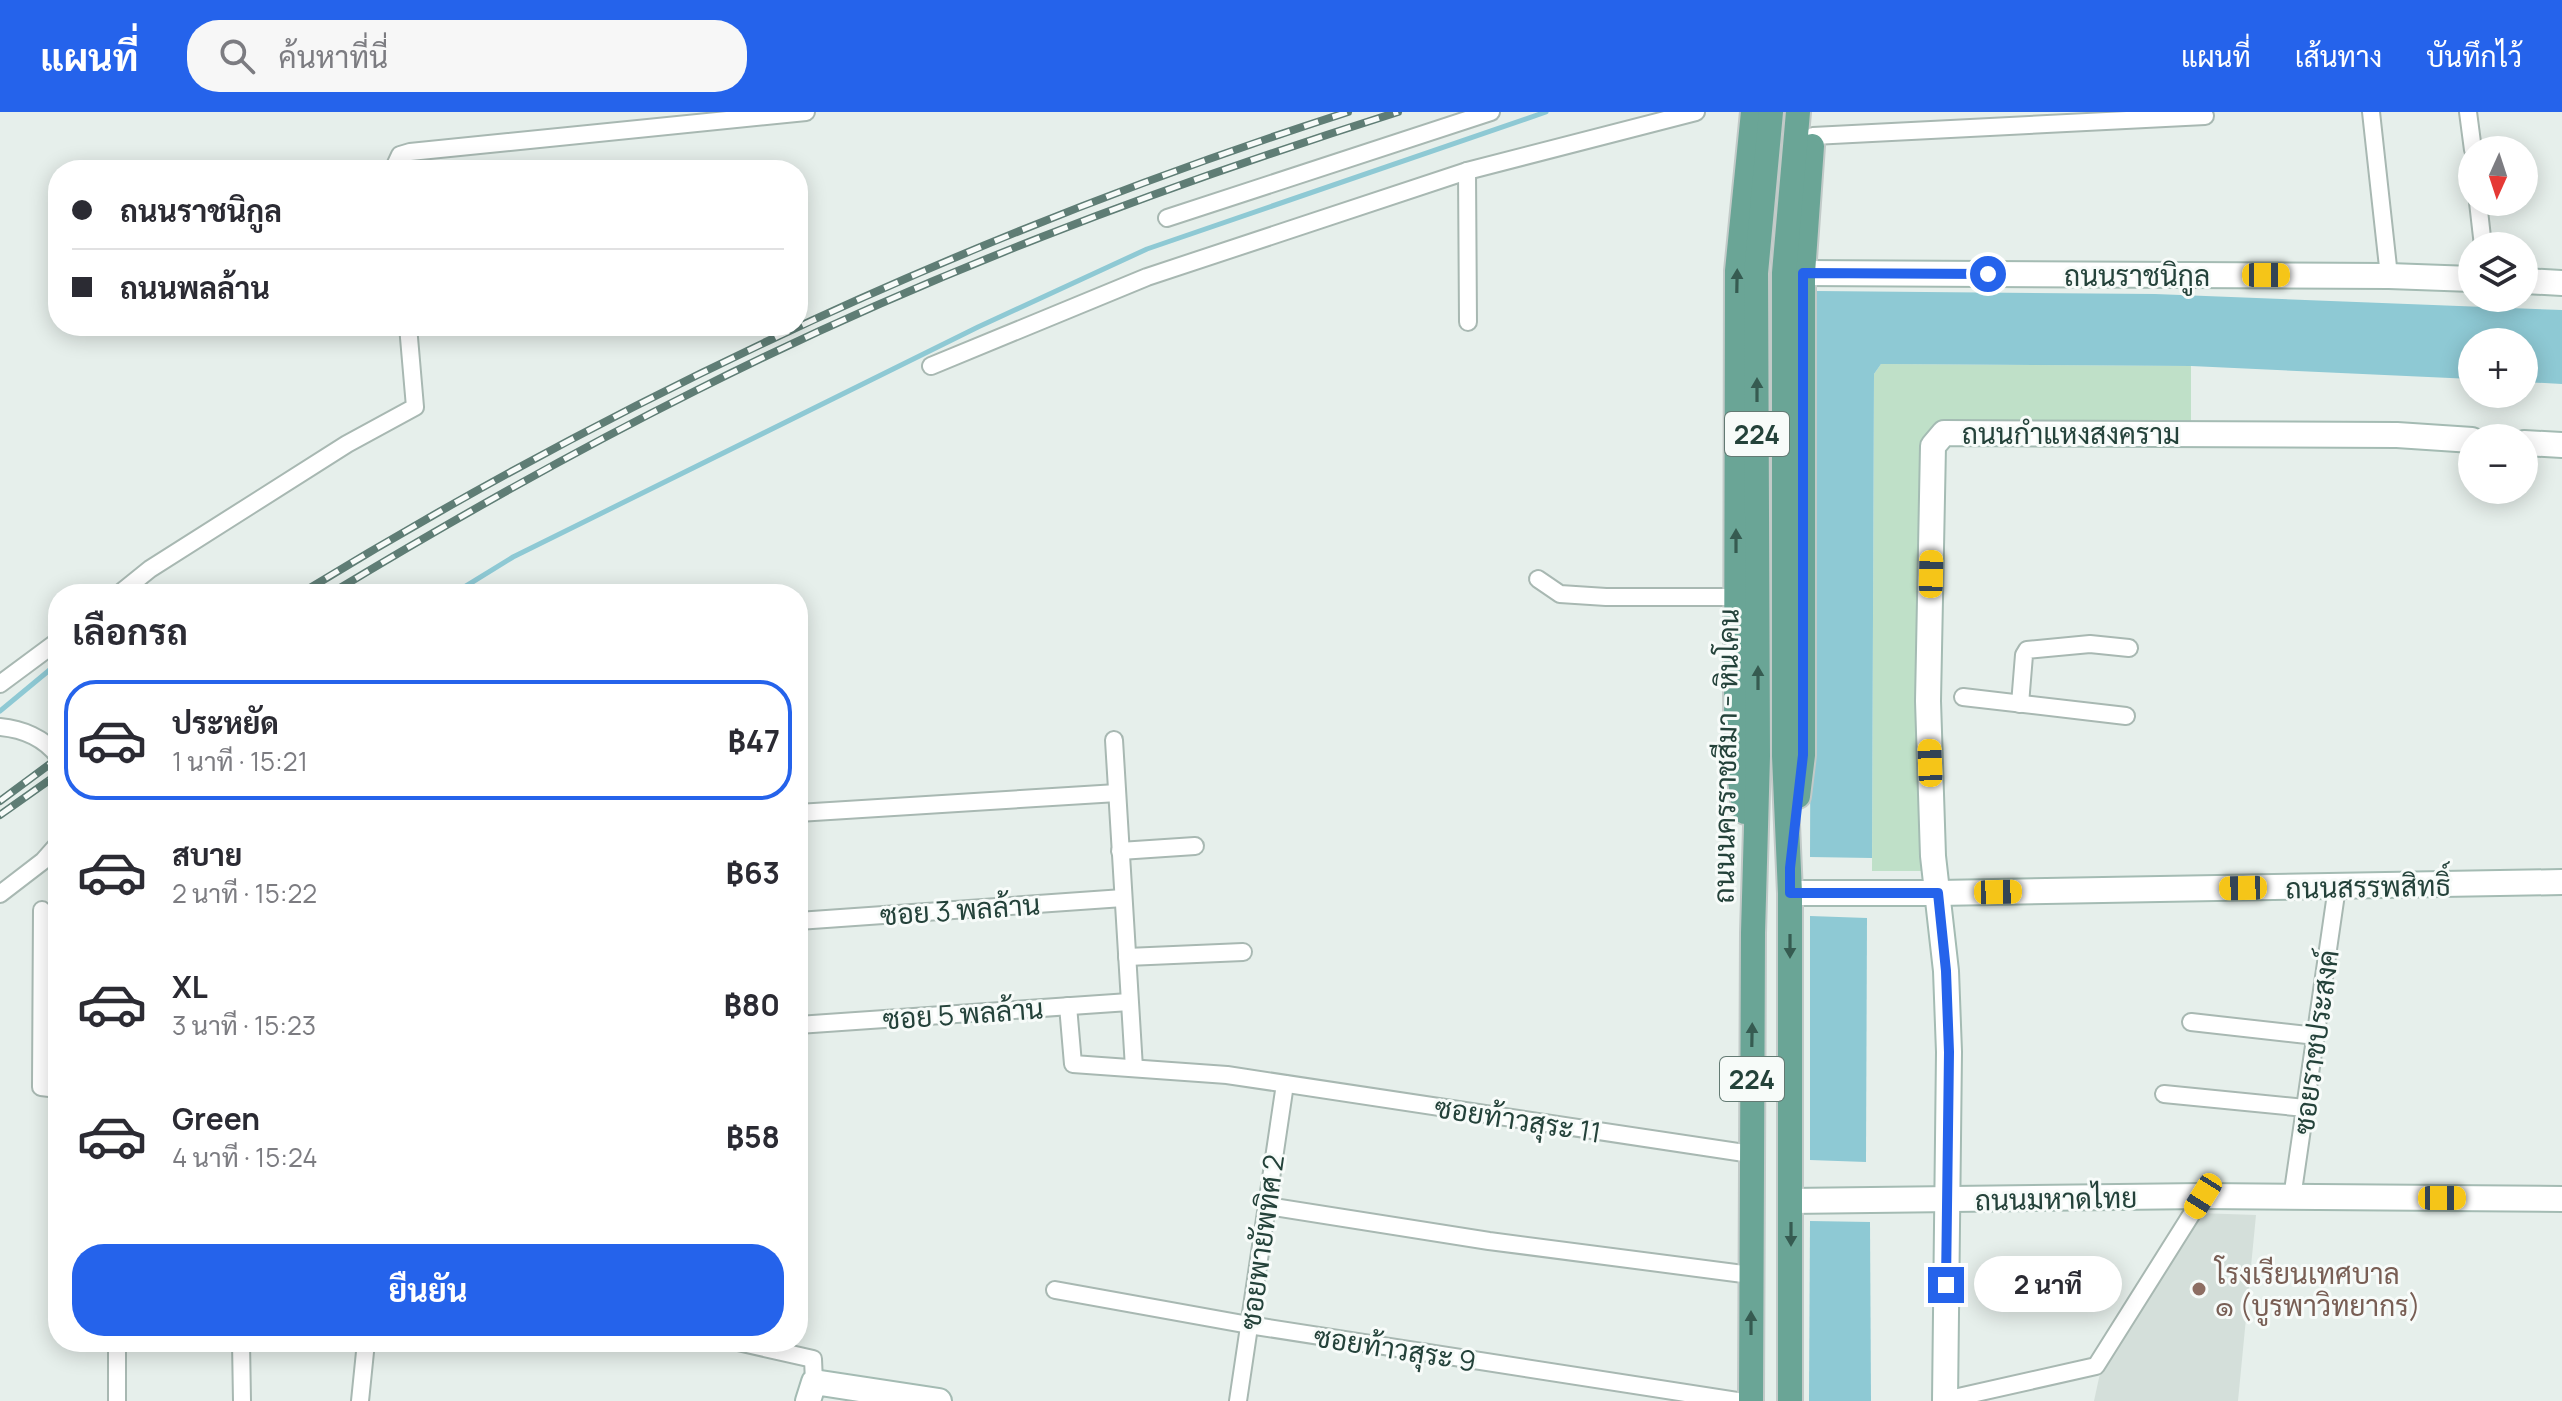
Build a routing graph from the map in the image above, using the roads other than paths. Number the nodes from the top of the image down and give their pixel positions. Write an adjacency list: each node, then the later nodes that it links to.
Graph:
1 (806, 112): 12 (street)
2 (1491, 112): 14 (street)
3 (1696, 112): 13 (street)
4 (1753, 112): 28 (main road, one-way to 4)
5 (1771, 112): 44 (main road, ถนนนครราชสีมา - หินโคน / 224, one-way to 5)
6 (1798, 112): 43 (main road)
7 (2371, 112): 16 (street)
8 (2468, 112): 11 (street)
9 (2205, 116): 10 (street)
10 (1813, 124): 15 (main road)
11 (2471, 136)
12 (398, 160)
13 (1467, 171): 20 (street); 22 (street)
14 (1167, 218)
15 (1803, 273): 16 (street, ถนนราชนิกูล); 43 (main road)
16 (2389, 276): 17 (street, ถนนราชนิกูล)
17 (2458, 278)
18 (2538, 282): 19 (street)
19 (2562, 283)
20 (1468, 322)
21 (409, 336): 27 (street)
22 (931, 366)
23 (2458, 439): 48 (street, ถนนกำแหงสงคราม)
24 (2538, 444): 25 (street)
25 (2562, 445)
26 (1538, 579): 28 (street)
27 (131, 584)
28 (1736, 597): 44 (main road)
29 (48, 648): 31 (street)
30 (2129, 648): 33 (street)
31 (0, 684)
32 (1963, 697): 33 (street)
33 (2020, 704): 34 (street)
34 (2126, 716)
35 (0, 727): 37 (street)
36 (1114, 740): 38 (street)
37 (48, 745)
38 (1117, 793): 39 (street); 41 (street)
39 (808, 812)
40 (1195, 846): 41 (street)
41 (1120, 851): 50 (street)
42 (48, 855): 49 (street)
43 (1790, 868): 47 (main road)
44 (1754, 870): 65 (main road, ถนนนครราชสีมา - หินโคน / 224, one-way to 44)
45 (2562, 882): 46 (street, ถนนสรรพสิทธิ์)
46 (2337, 887): 48 (street, ถนนสรรพสิทธิ์); 59 (street, ซอยราชประสงค์)
47 (1790, 893): 48 (street, ถนนสรรพสิทธิ์); 70 (main road, one-way to 70)
48 (1938, 893): 67 (street)
49 (0, 894)
50 (1123, 898): 52 (street, ซอย 3 พลล้าน); 54 (street)
51 (42, 910): 62 (street)
52 (808, 920)
53 (1243, 952): 54 (street)
54 (1127, 957): 55 (street)
55 (1129, 1002): 56 (street, ซอย 5 พลล้าน); 60 (street)
56 (1068, 1006): 58 (street, ซอย 5 พลล้าน); 60 (street, ซอยท้าวสุระ 11)
57 (2191, 1022): 59 (street)
58 (808, 1024)
59 (2316, 1036): 64 (street, ซอยราชประสงค์)
60 (1134, 1068): 61 (street, ซอยท้าวสุระ 11)
61 (1285, 1084): 65 (street, ซอยท้าวสุระ 11); 71 (street, ซอยพายัพทิศ 2)
62 (48, 1088)
63 (2164, 1094): 64 (street)
64 (2305, 1108): 68 (street, ซอยราชประสงค์)
65 (1751, 1154): 72 (main road, ถนนนครราชสีมา - หินโคน / 224)
66 (2203, 1196): 67 (street, ถนนมหาดไทย); 68 (street, ถนนมหาดไทย); 80 (street)
67 (1947, 1198): 70 (street, ถนนมหาดไทย); 80 (street)
68 (2292, 1198): 69 (street, ถนนมหาดไทย)
69 (2562, 1199)
70 (1790, 1201): 88 (main road, one-way to 88)
71 (1267, 1206): 72 (street); 74 (street, ซอยพายัพทิศ 2)
72 (1751, 1275): 87 (main road, ถนนนครราชสีมา - หินโคน / 224, one-way to 72)
73 (1055, 1290): 74 (street, ซอยท้าวสุระ 9)
74 (1249, 1325): 85 (street, ซอยพายัพทิศ 2); 86 (street, ซอยท้าวสุระ 9)
75 (117, 1352): 81 (street)
76 (241, 1352): 82 (street)
77 (365, 1352): 83 (street)
78 (782, 1352): 79 (street)
79 (811, 1391): 84 (street)
80 (1945, 1400)
81 (117, 1401)
82 (242, 1401)
83 (360, 1401)
84 (939, 1401)
85 (1238, 1401)
86 (1737, 1401)
87 (1751, 1401)
88 (1790, 1401)

